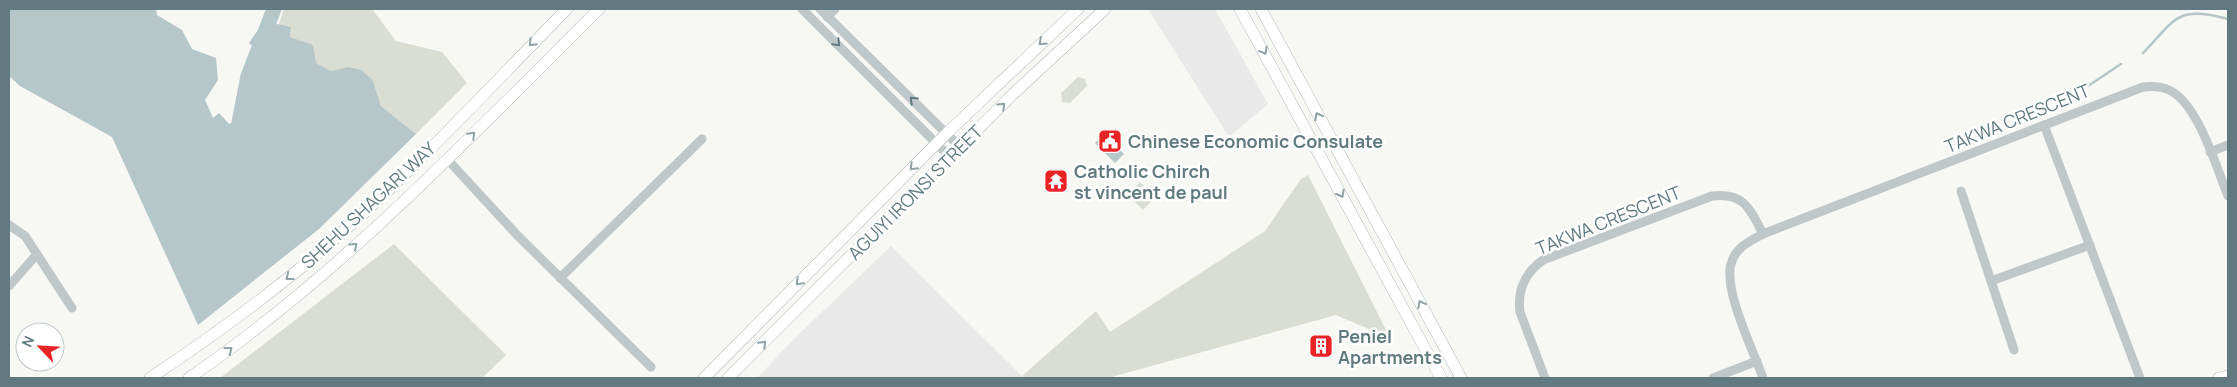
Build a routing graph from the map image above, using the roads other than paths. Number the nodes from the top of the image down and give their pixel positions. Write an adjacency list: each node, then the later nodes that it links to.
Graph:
1 (567, 9): 34 (main road, SHEHU SHAGARI WAY, one-way to 34)
2 (599, 9): 19 (main road, SHEHU SHAGARI WAY, one-way to 2)
3 (802, 9): 14 (street, one-way to 14)
4 (820, 9): 10 (street)
5 (835, 9): 10 (street)
6 (1078, 9): 12 (main road, AGUIYI IRONSI STREET, one-way to 12)
7 (1105, 9): 16 (main road, AGUIYI IRONSI STREET, one-way to 7)
8 (1240, 9): 38 (main road, one-way to 38)
9 (1261, 9): 39 (main road, one-way to 9)
10 (827, 17): 12 (street, one-way to 10)
11 (2044, 125): 17 (street, TAKWA CRESCENT); 23 (street, TAKWA CRESCENT); 24 (street)
12 (947, 133): 14 (main road, AGUIYI IRONSI STREET); 16 (street)
13 (702, 139): 26 (street)
14 (937, 144): 18 (street); 36 (main road, AGUIYI IRONSI STREET, one-way to 36)
15 (2228, 146): 17 (street)
16 (960, 147): 18 (main road, AGUIYI IRONSI STREET)
17 (2210, 152): 21 (street, TAKWA CRESCENT)
18 (950, 157): 37 (main road, AGUIYI IRONSI STREET, one-way to 18)
19 (447, 159): 26 (street); 35 (main road, SHEHU SHAGARI WAY, one-way to 19)
20 (1961, 191): 27 (street)
21 (2228, 196)
22 (9, 225): 25 (street)
23 (1763, 234): 31 (street, TAKWA CRESCENT); 40 (street, TAKWA CRESCENT)
24 (2090, 245): 27 (street); 43 (street)
25 (37, 254): 28 (street); 29 (street)
26 (560, 278): 32 (street)
27 (1991, 281): 30 (street)
28 (9, 286)
29 (72, 308)
30 (2014, 350)
31 (1757, 361): 41 (street); 42 (street, TAKWA CRESCENT)
32 (651, 367)
33 (2228, 376): 44 (main road)
34 (150, 378)
35 (189, 378)
36 (704, 378)
37 (728, 378)
38 (1441, 378)
39 (1461, 378)
40 (1545, 378)
41 (1713, 378)
42 (1763, 378)
43 (2140, 378)
44 (2220, 378)

